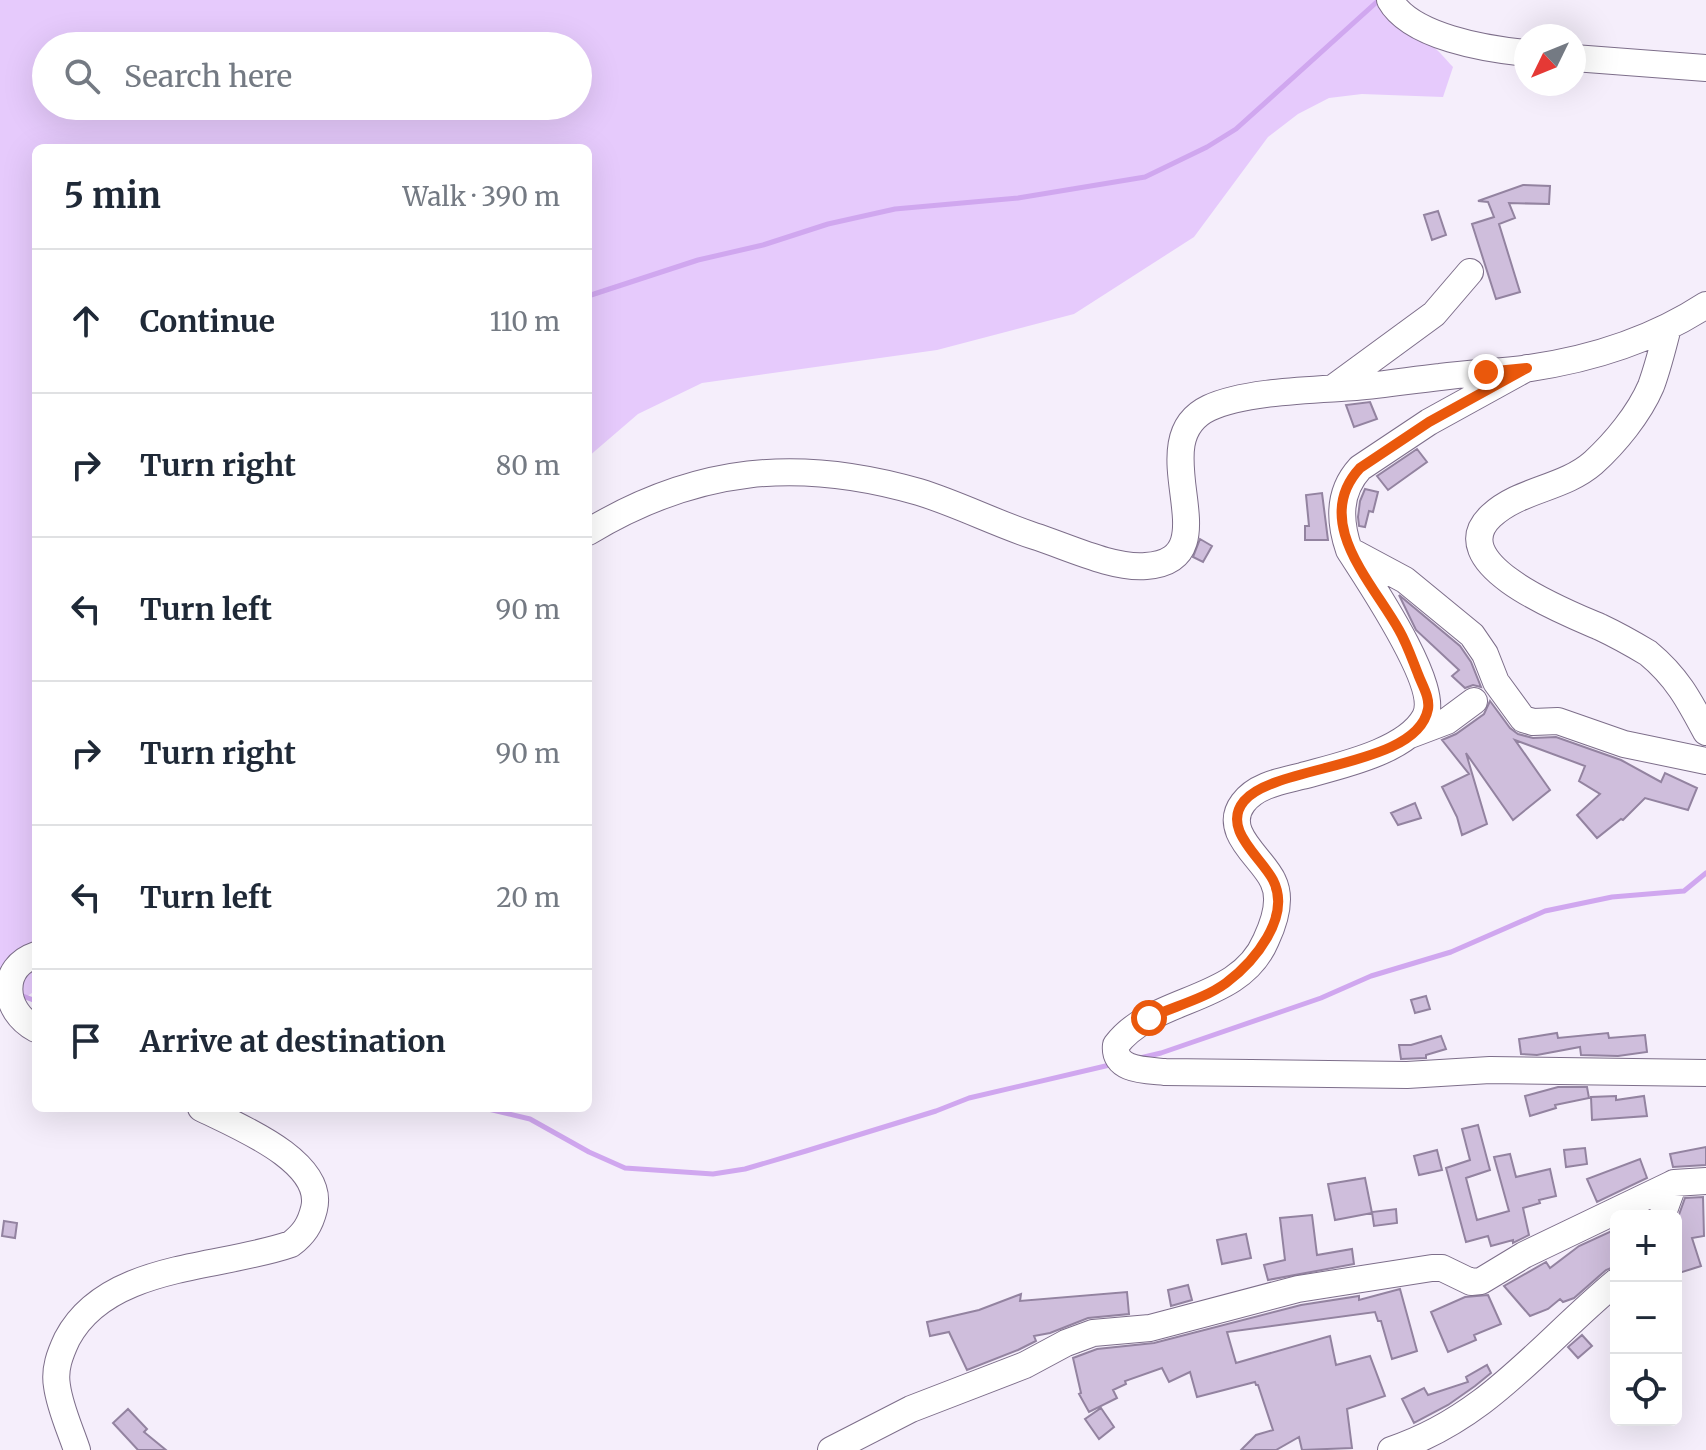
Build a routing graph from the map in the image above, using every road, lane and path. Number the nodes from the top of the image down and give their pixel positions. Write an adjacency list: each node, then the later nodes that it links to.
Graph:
1 (1390, 1): 2 (street)
2 (1514, 51)
3 (1586, 59): 4 (street)
4 (1706, 68)
5 (1470, 272): 9 (street)
6 (1706, 305): 7 (street)
7 (1668, 327): 8 (street); 13 (street)
8 (1527, 368): 9 (street); 11 (street)
9 (1333, 388): 10 (street)
10 (592, 530)
11 (1349, 550): 14 (street); 15 (street)
12 (1474, 701): 14 (street)
13 (1706, 732)
14 (1410, 735): 18 (street)
15 (1706, 761)
16 (32, 957): 17 (street)
17 (32, 1026)
18 (1706, 1073)
19 (208, 1112): 24 (street)
20 (1706, 1181): 21 (street)
21 (1674, 1183): 22 (street); 25 (street)
22 (1664, 1210)
23 (1610, 1288): 26 (street)
24 (77, 1450)
25 (831, 1450)
26 (1391, 1450)

